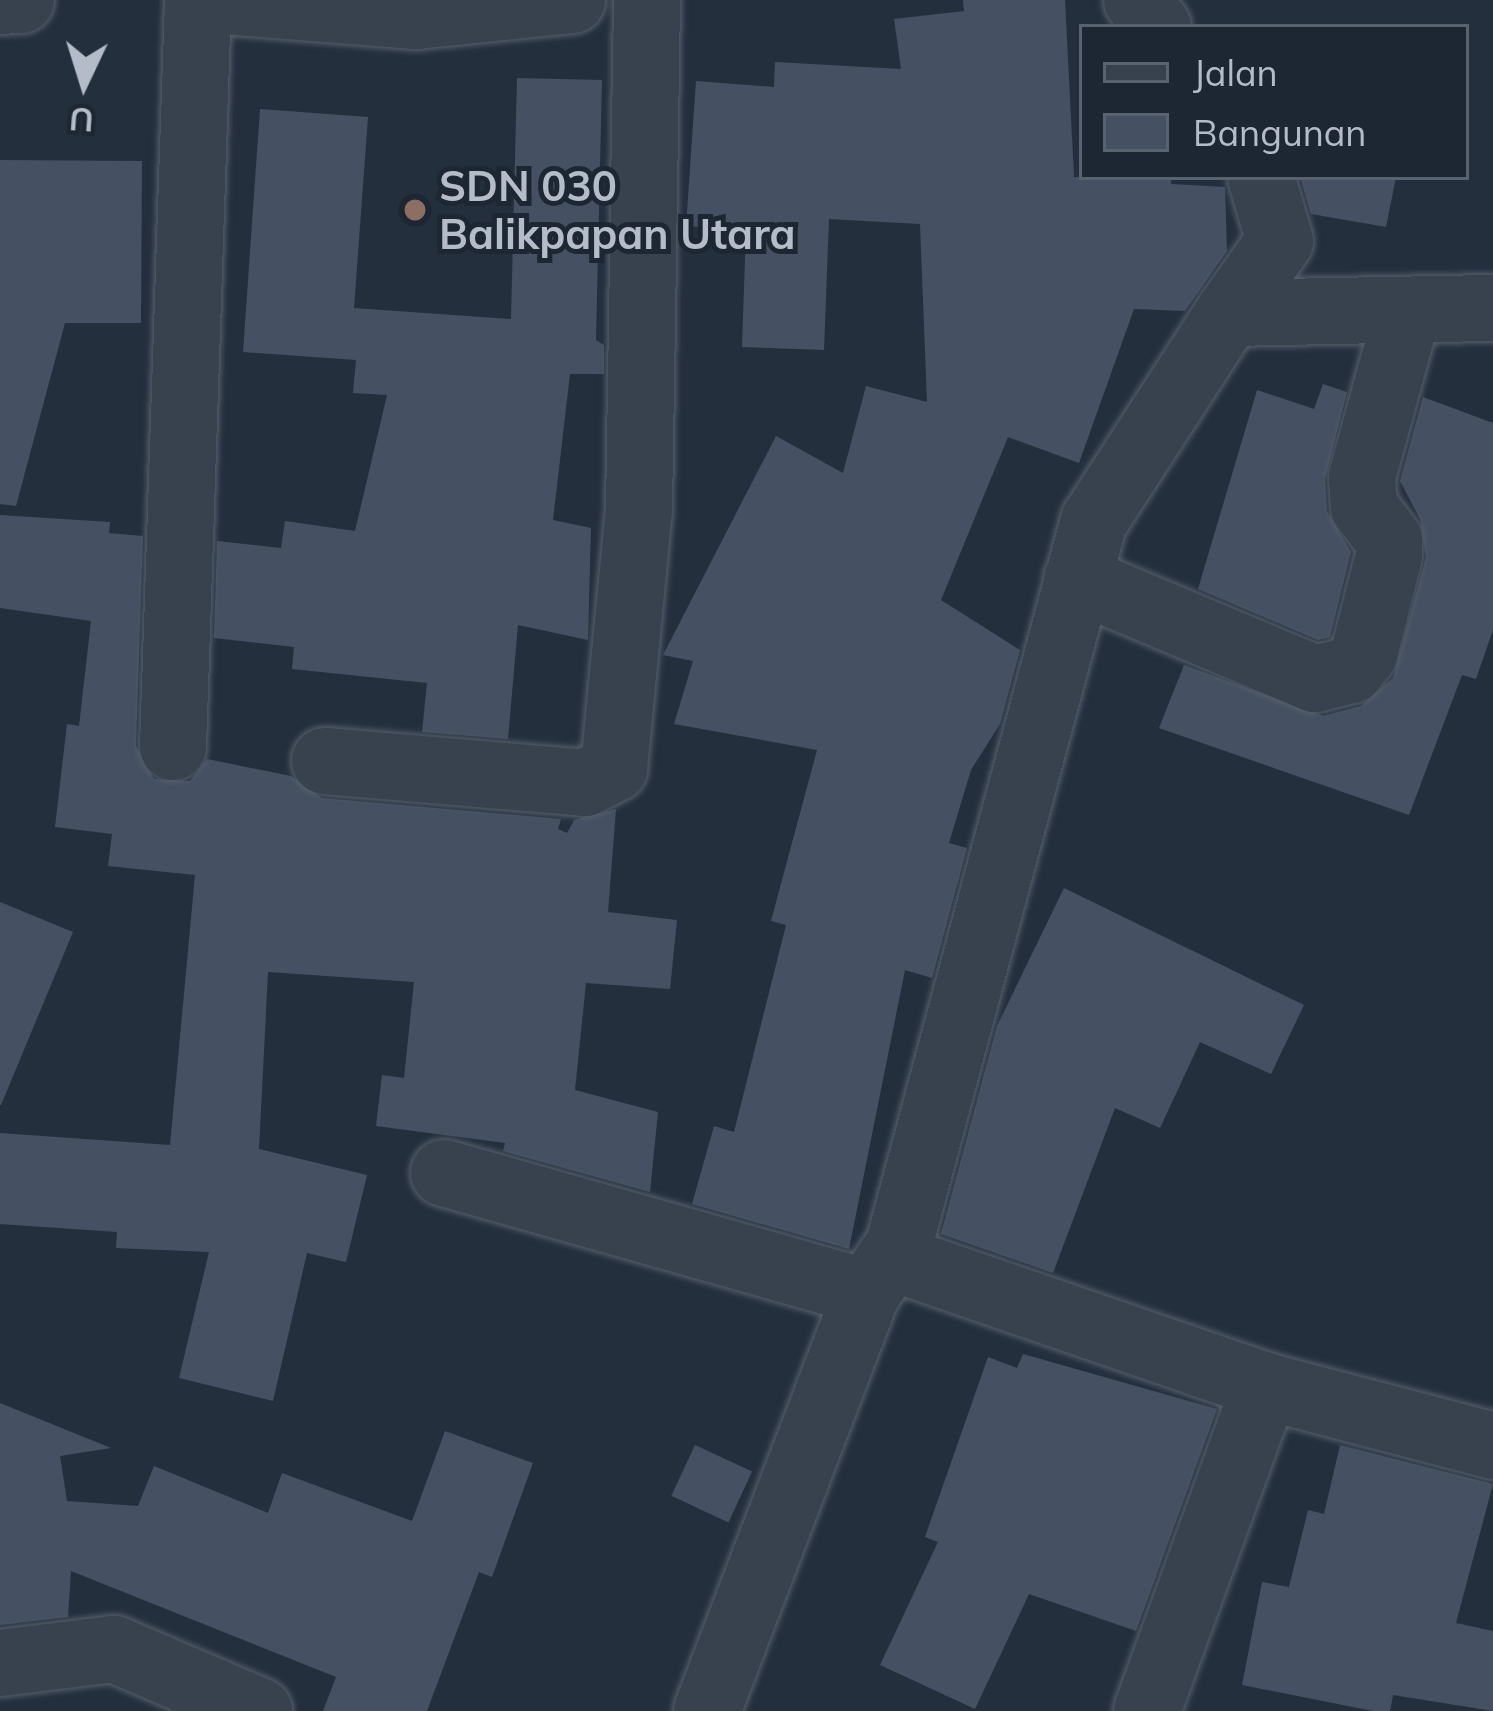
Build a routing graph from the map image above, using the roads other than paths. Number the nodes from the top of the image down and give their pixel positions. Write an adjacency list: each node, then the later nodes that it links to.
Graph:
1 (21, 0): 7 (street)
2 (198, 0): 14 (street)
3 (212, 0): 4 (street)
4 (572, 0)
5 (647, 0): 15 (street)
6 (1137, 0): 8 (street)
7 (0, 1)
8 (1156, 24)
9 (1262, 180): 12 (street)
10 (1493, 308): 11 (street)
11 (1408, 310): 12 (street); 13 (street)
12 (1229, 314): 13 (street)
13 (1077, 579): 17 (street)
14 (173, 747)
15 (325, 760)
16 (445, 1173): 17 (street)
17 (881, 1275): 18 (street); 22 (street)
18 (1264, 1386): 19 (street); 23 (street)
19 (1493, 1446)
20 (0, 1663): 21 (street)
21 (259, 1711)
22 (707, 1711)
23 (1147, 1711)

